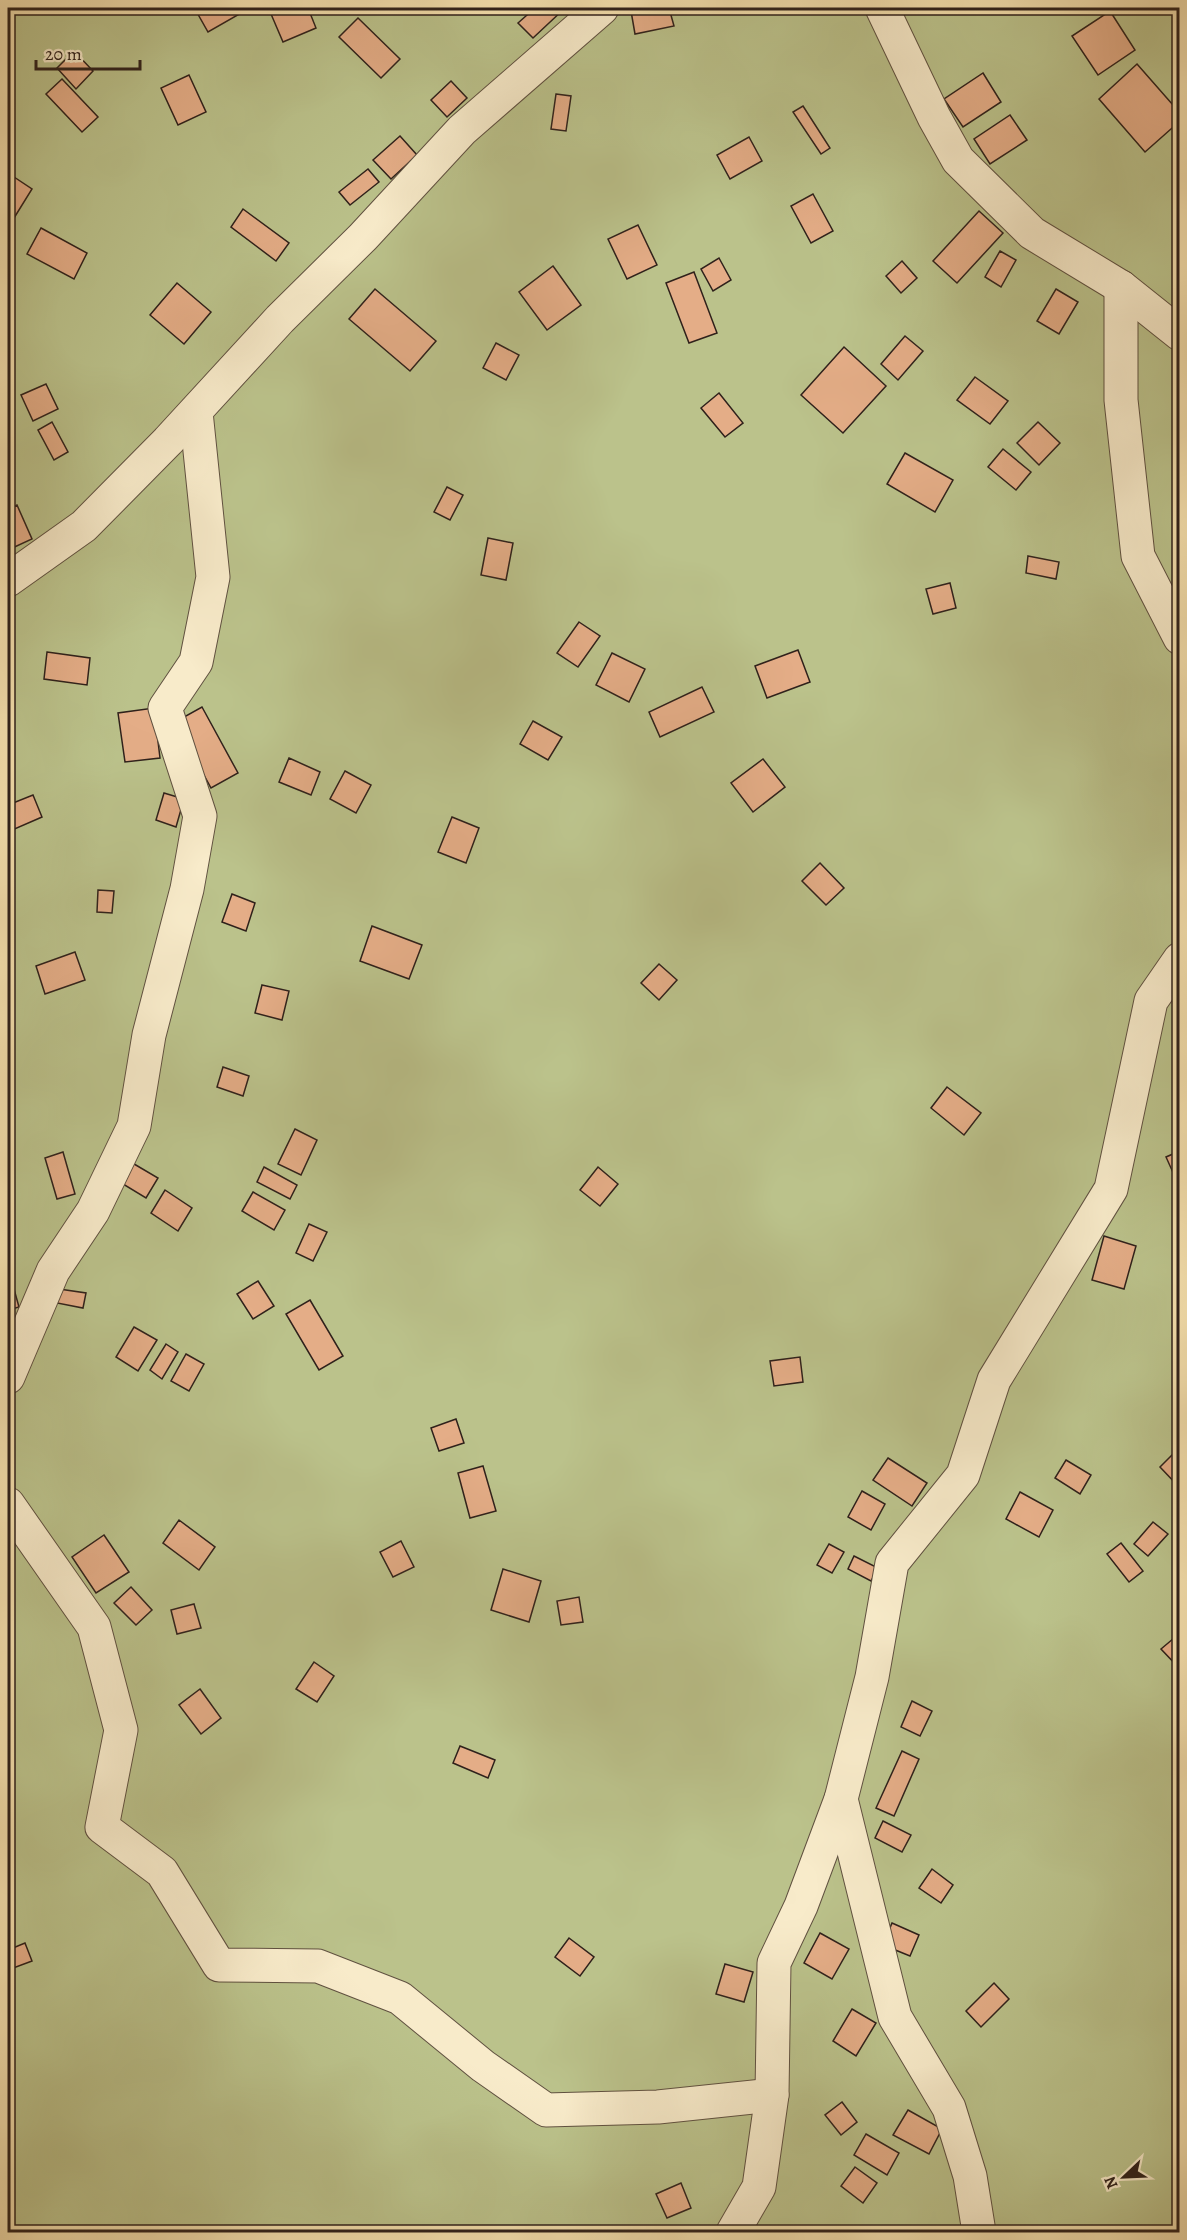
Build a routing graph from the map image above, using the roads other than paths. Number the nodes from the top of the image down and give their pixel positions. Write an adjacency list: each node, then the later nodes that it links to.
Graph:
1 (602, 8): 5 (street)
2 (882, 8): 3 (street)
3 (1121, 287): 4 (street); 7 (street)
4 (1179, 334)
5 (196, 412): 6 (street); 9 (street)
6 (8, 580)
7 (1179, 638)
8 (1179, 959): 11 (street)
9 (8, 1377)
10 (8, 1504): 12 (street)
11 (841, 1799): 12 (street); 14 (street)
12 (772, 2095): 13 (street)
13 (733, 2232)
14 (979, 2232)

